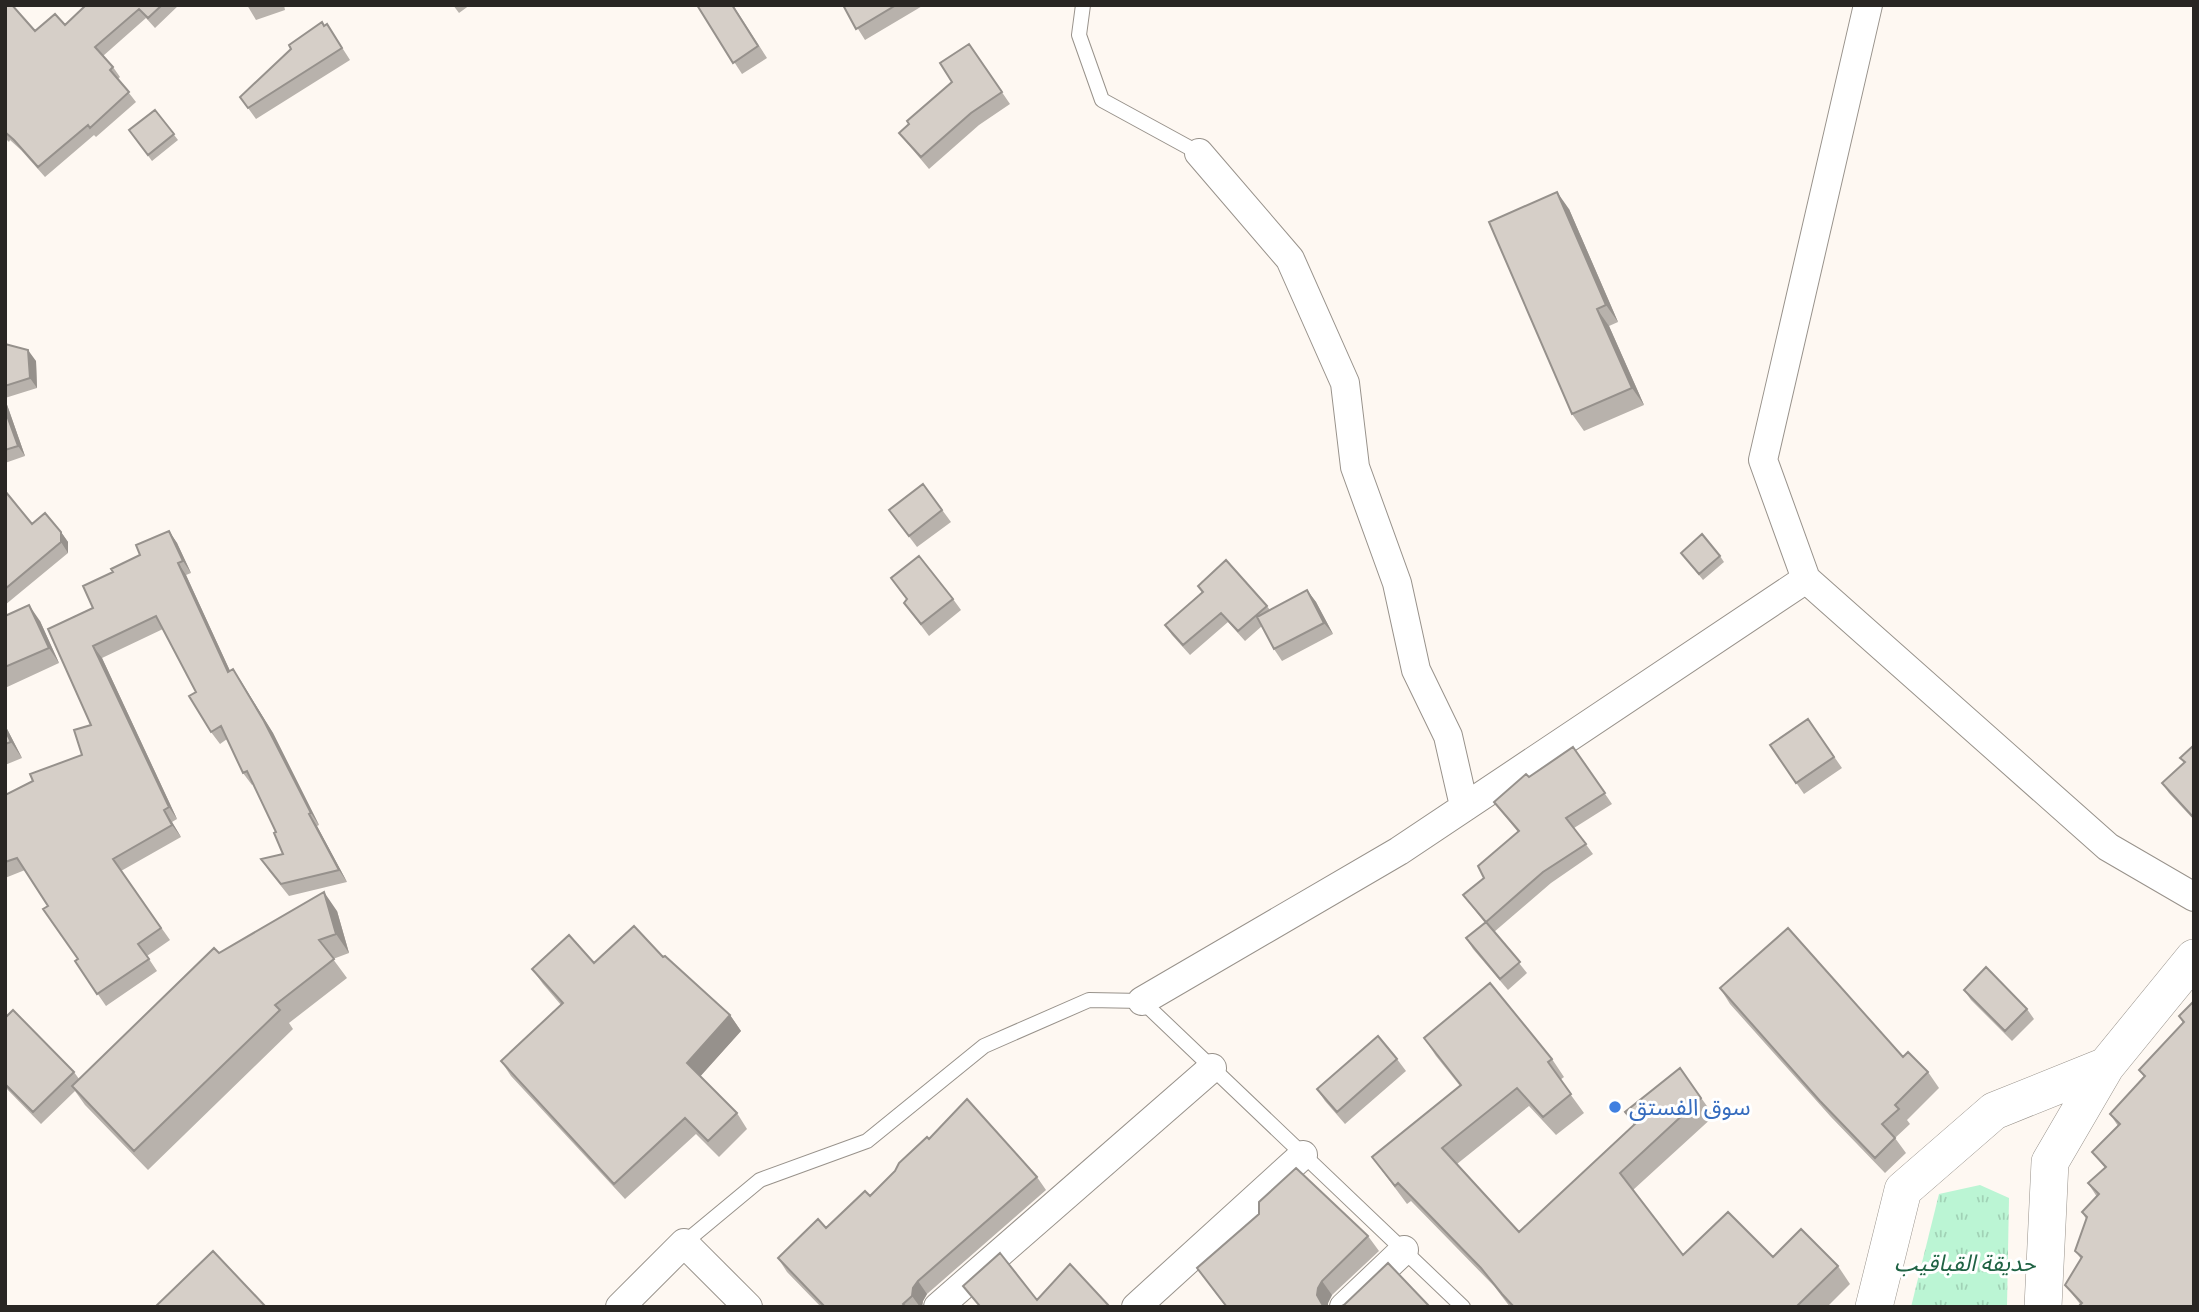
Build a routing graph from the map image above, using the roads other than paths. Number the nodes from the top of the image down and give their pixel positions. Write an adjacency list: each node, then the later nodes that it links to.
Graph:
1 (1083, 5): 3 (lane)
2 (1868, 5): 4 (street)
3 (1199, 153): 5 (street)
4 (1806, 579): 5 (street); 6 (street)
5 (1464, 806): 8 (street)
6 (2194, 897)
7 (2194, 958): 9 (street)
8 (1142, 1001): 10 (lane); 12 (lane)
9 (2106, 1066): 20 (street); 21 (street)
10 (1212, 1068): 11 (lane); 16 (street)
11 (1303, 1154): 13 (lane); 17 (street)
12 (684, 1243): 14 (street); 15 (street)
13 (1404, 1250): 18 (street); 19 (lane)
14 (620, 1307)
15 (748, 1307)
16 (938, 1307)
17 (1136, 1307)
18 (1344, 1307)
19 (1463, 1307)
20 (1874, 1307)
21 (2043, 1307)

